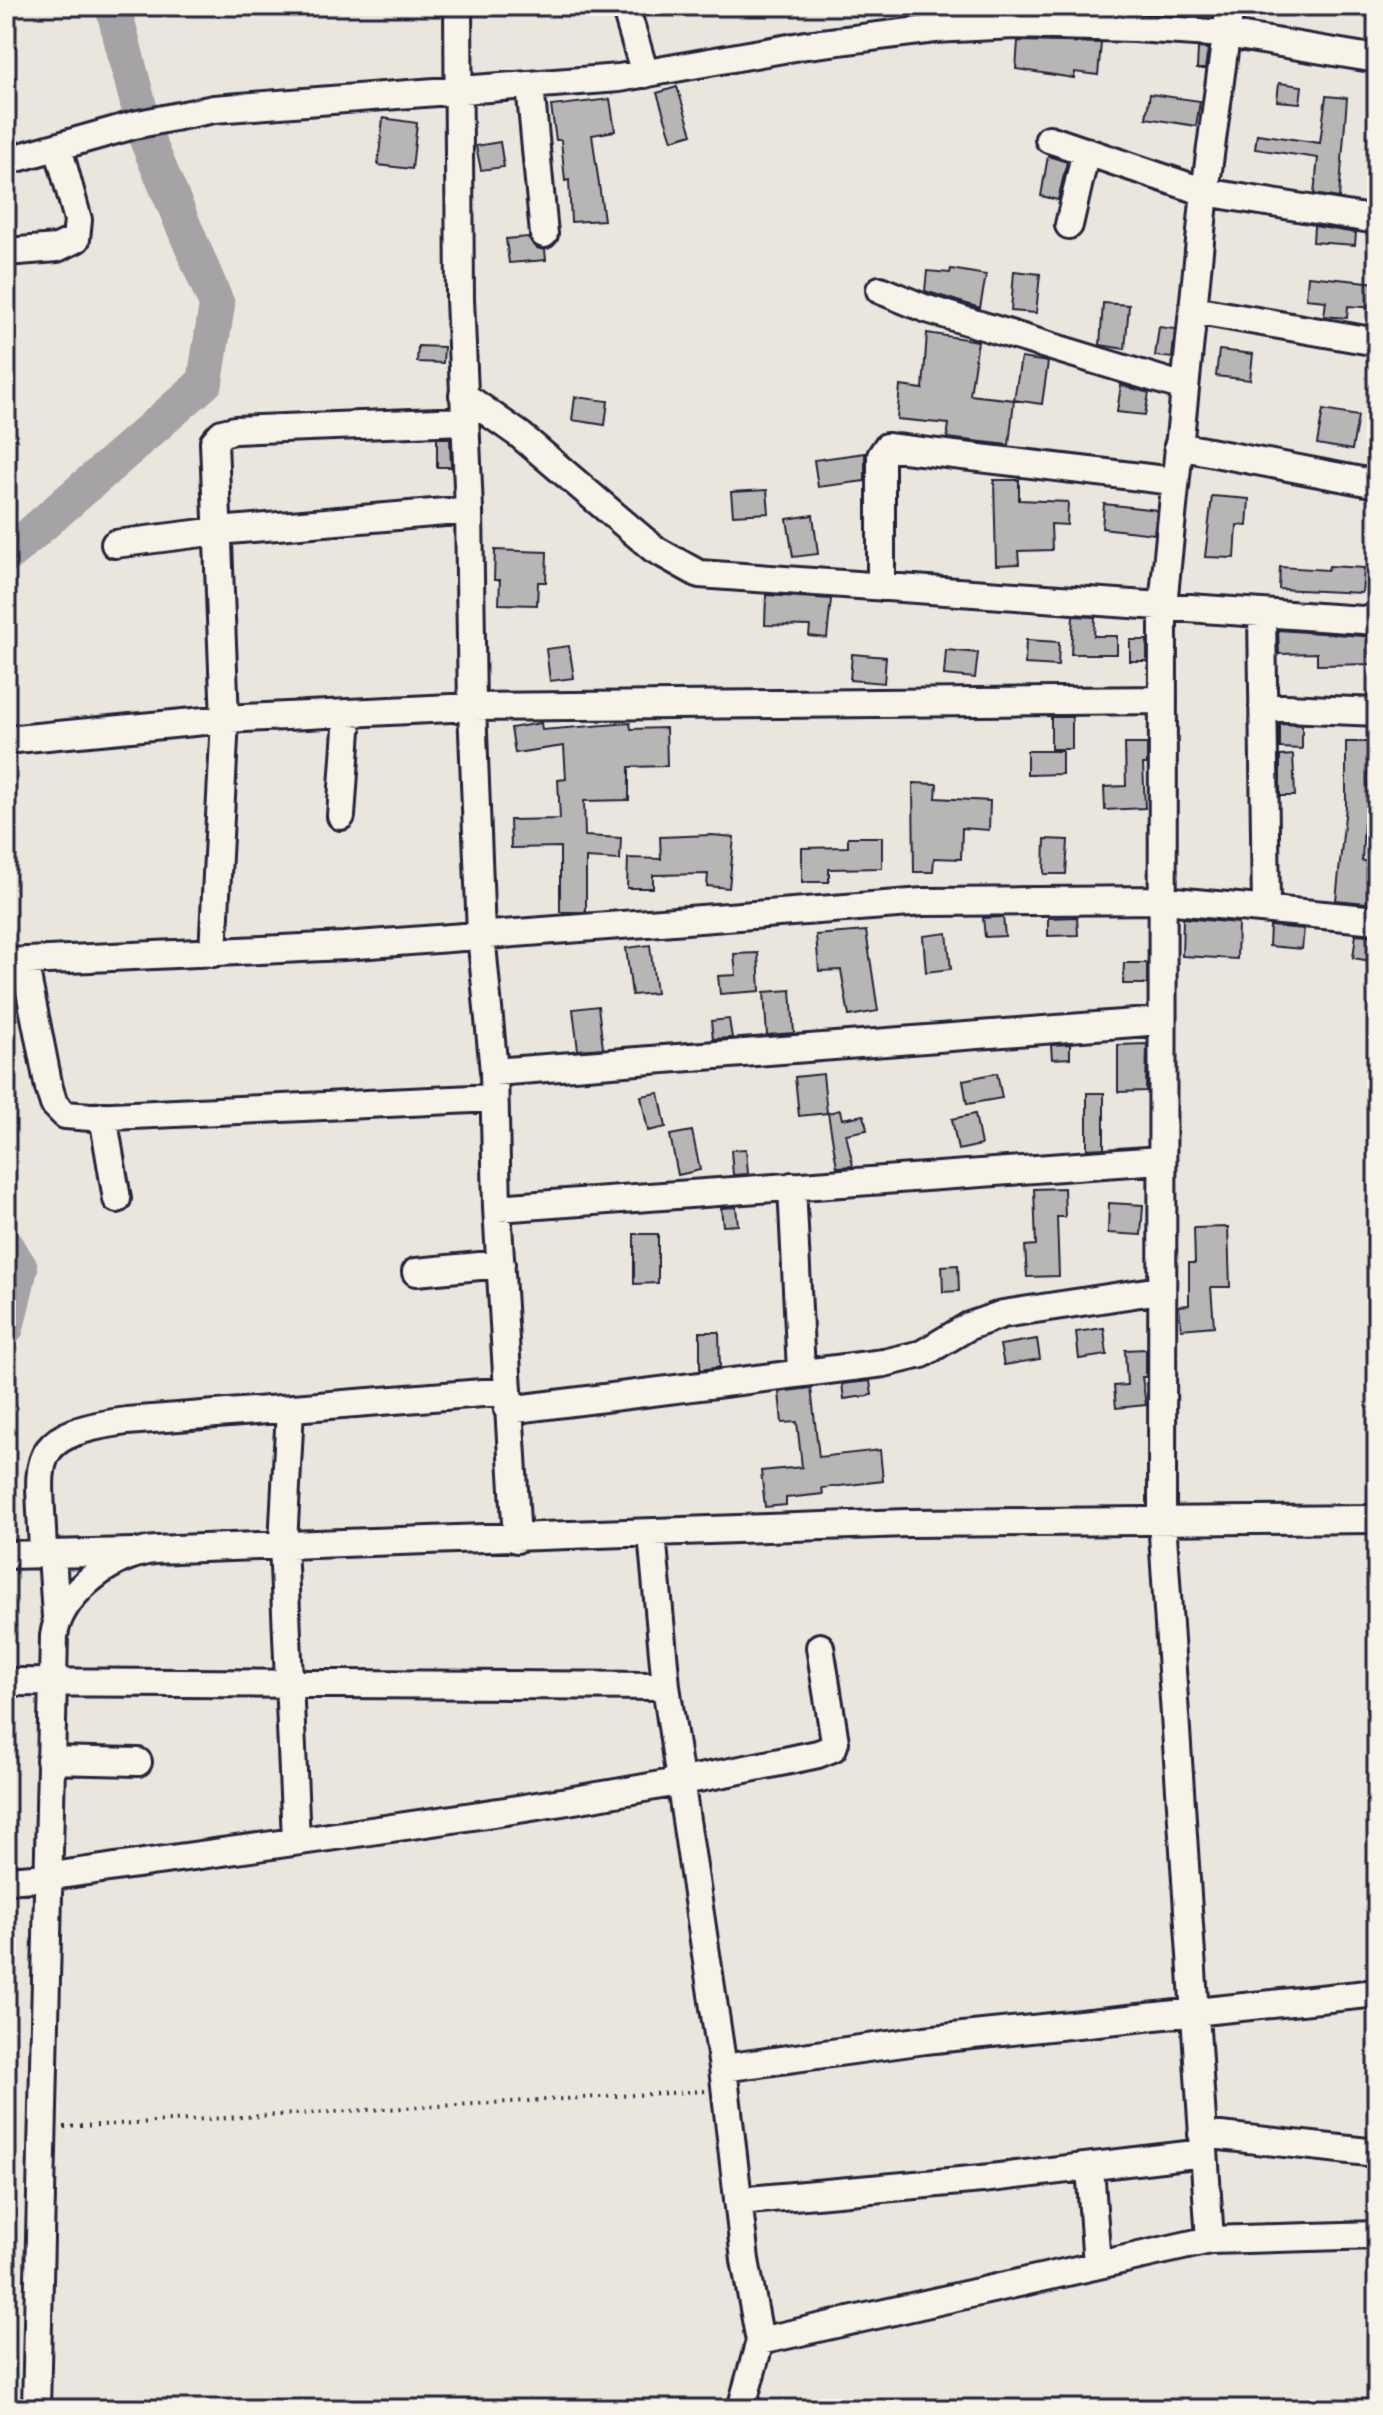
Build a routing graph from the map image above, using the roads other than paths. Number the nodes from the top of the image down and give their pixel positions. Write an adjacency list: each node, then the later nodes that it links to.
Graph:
1 (458, 6): 8 (street)
2 (625, 6): 6 (street)
3 (1230, 6): 4 (street)
4 (1226, 34): 5 (street); 6 (street); 13 (street)
5 (1377, 59)
6 (645, 74): 7 (street)
7 (530, 85): 8 (street); 16 (street)
8 (457, 93): 10 (street); 22 (street)
9 (1049, 139): 11 (street)
10 (58, 147): 12 (street); 17 (street)
11 (1086, 151): 13 (street); 15 (street)
12 (6, 161)
13 (1205, 192): 14 (street); 19 (street)
14 (1377, 220)
15 (1069, 225)
16 (544, 234)
17 (6, 252)
18 (880, 290): 21 (street)
19 (1193, 310): 20 (street); 21 (street)
20 (1377, 342)
21 (1184, 387): 23 (street)
22 (463, 408): 26 (street); 27 (street); 29 (street)
23 (1178, 446): 24 (street); 25 (street)
24 (1174, 481): 29 (street); 30 (street)
25 (1377, 484)
26 (469, 510): 27 (street); 34 (street)
27 (218, 531): 28 (street); 38 (street)
28 (115, 544)
29 (881, 587): 30 (street)
30 (1163, 605): 31 (street); 33 (street)
31 (1262, 614): 32 (street); 35 (street)
32 (1377, 621)
33 (1163, 700): 34 (street); 41 (street)
34 (472, 707): 37 (street); 44 (street)
35 (1263, 707): 36 (street); 42 (street)
36 (1377, 712)
37 (348, 715): 38 (street); 40 (street)
38 (225, 719): 39 (street); 45 (street)
39 (6, 740)
40 (341, 816)
41 (1164, 900): 42 (street); 44 (street); 47 (street)
42 (1266, 907): 43 (street)
43 (1377, 920)
44 (481, 934): 45 (street); 48 (street)
45 (213, 953): 46 (street)
46 (15, 962): 49 (street)
47 (1161, 1021): 48 (street); 50 (street)
48 (494, 1085): 49 (street); 53 (street)
49 (103, 1116): 52 (street)
50 (1160, 1160): 51 (street); 56 (street)
51 (792, 1186): 53 (street); 57 (street)
52 (117, 1199)
53 (497, 1208): 54 (street)
54 (501, 1264): 55 (street); 58 (street)
55 (416, 1272)
56 (1160, 1290): 57 (street); 61 (street)
57 (801, 1371): 58 (street)
58 (508, 1400): 59 (street); 63 (street)
59 (290, 1409): 64 (street); 66 (street)
60 (1377, 1519): 61 (street)
61 (1162, 1520): 62 (street); 81 (street)
62 (652, 1534): 63 (street); 73 (street)
63 (517, 1539): 64 (street)
64 (283, 1544): 65 (street); 72 (street)
65 (141, 1552): 66 (street); 68 (street)
66 (48, 1554): 67 (street); 68 (street)
67 (6, 1555)
68 (56, 1617): 71 (street)
69 (820, 1647): 76 (street)
70 (6, 1682): 71 (street)
71 (51, 1682): 72 (street); 74 (street)
72 (287, 1682): 73 (street); 77 (street)
73 (666, 1686): 76 (street)
74 (50, 1760): 75 (street); 78 (street)
75 (138, 1762)
76 (680, 1782): 77 (street); 82 (street)
77 (296, 1840): 78 (street)
78 (47, 1877): 79 (street); 91 (street)
79 (6, 1880)
80 (1377, 1993): 81 (street)
81 (1194, 2012): 82 (street); 83 (street)
82 (724, 2079): 86 (street)
83 (1203, 2143): 84 (street); 85 (street); 88 (street)
84 (1377, 2153)
85 (1090, 2167): 86 (street); 89 (street)
86 (738, 2201): 90 (street)
87 (1377, 2235): 88 (street)
88 (1210, 2240): 89 (street)
89 (1097, 2265): 90 (street)
90 (760, 2341): 92 (street)
91 (36, 2409)
92 (741, 2409)

